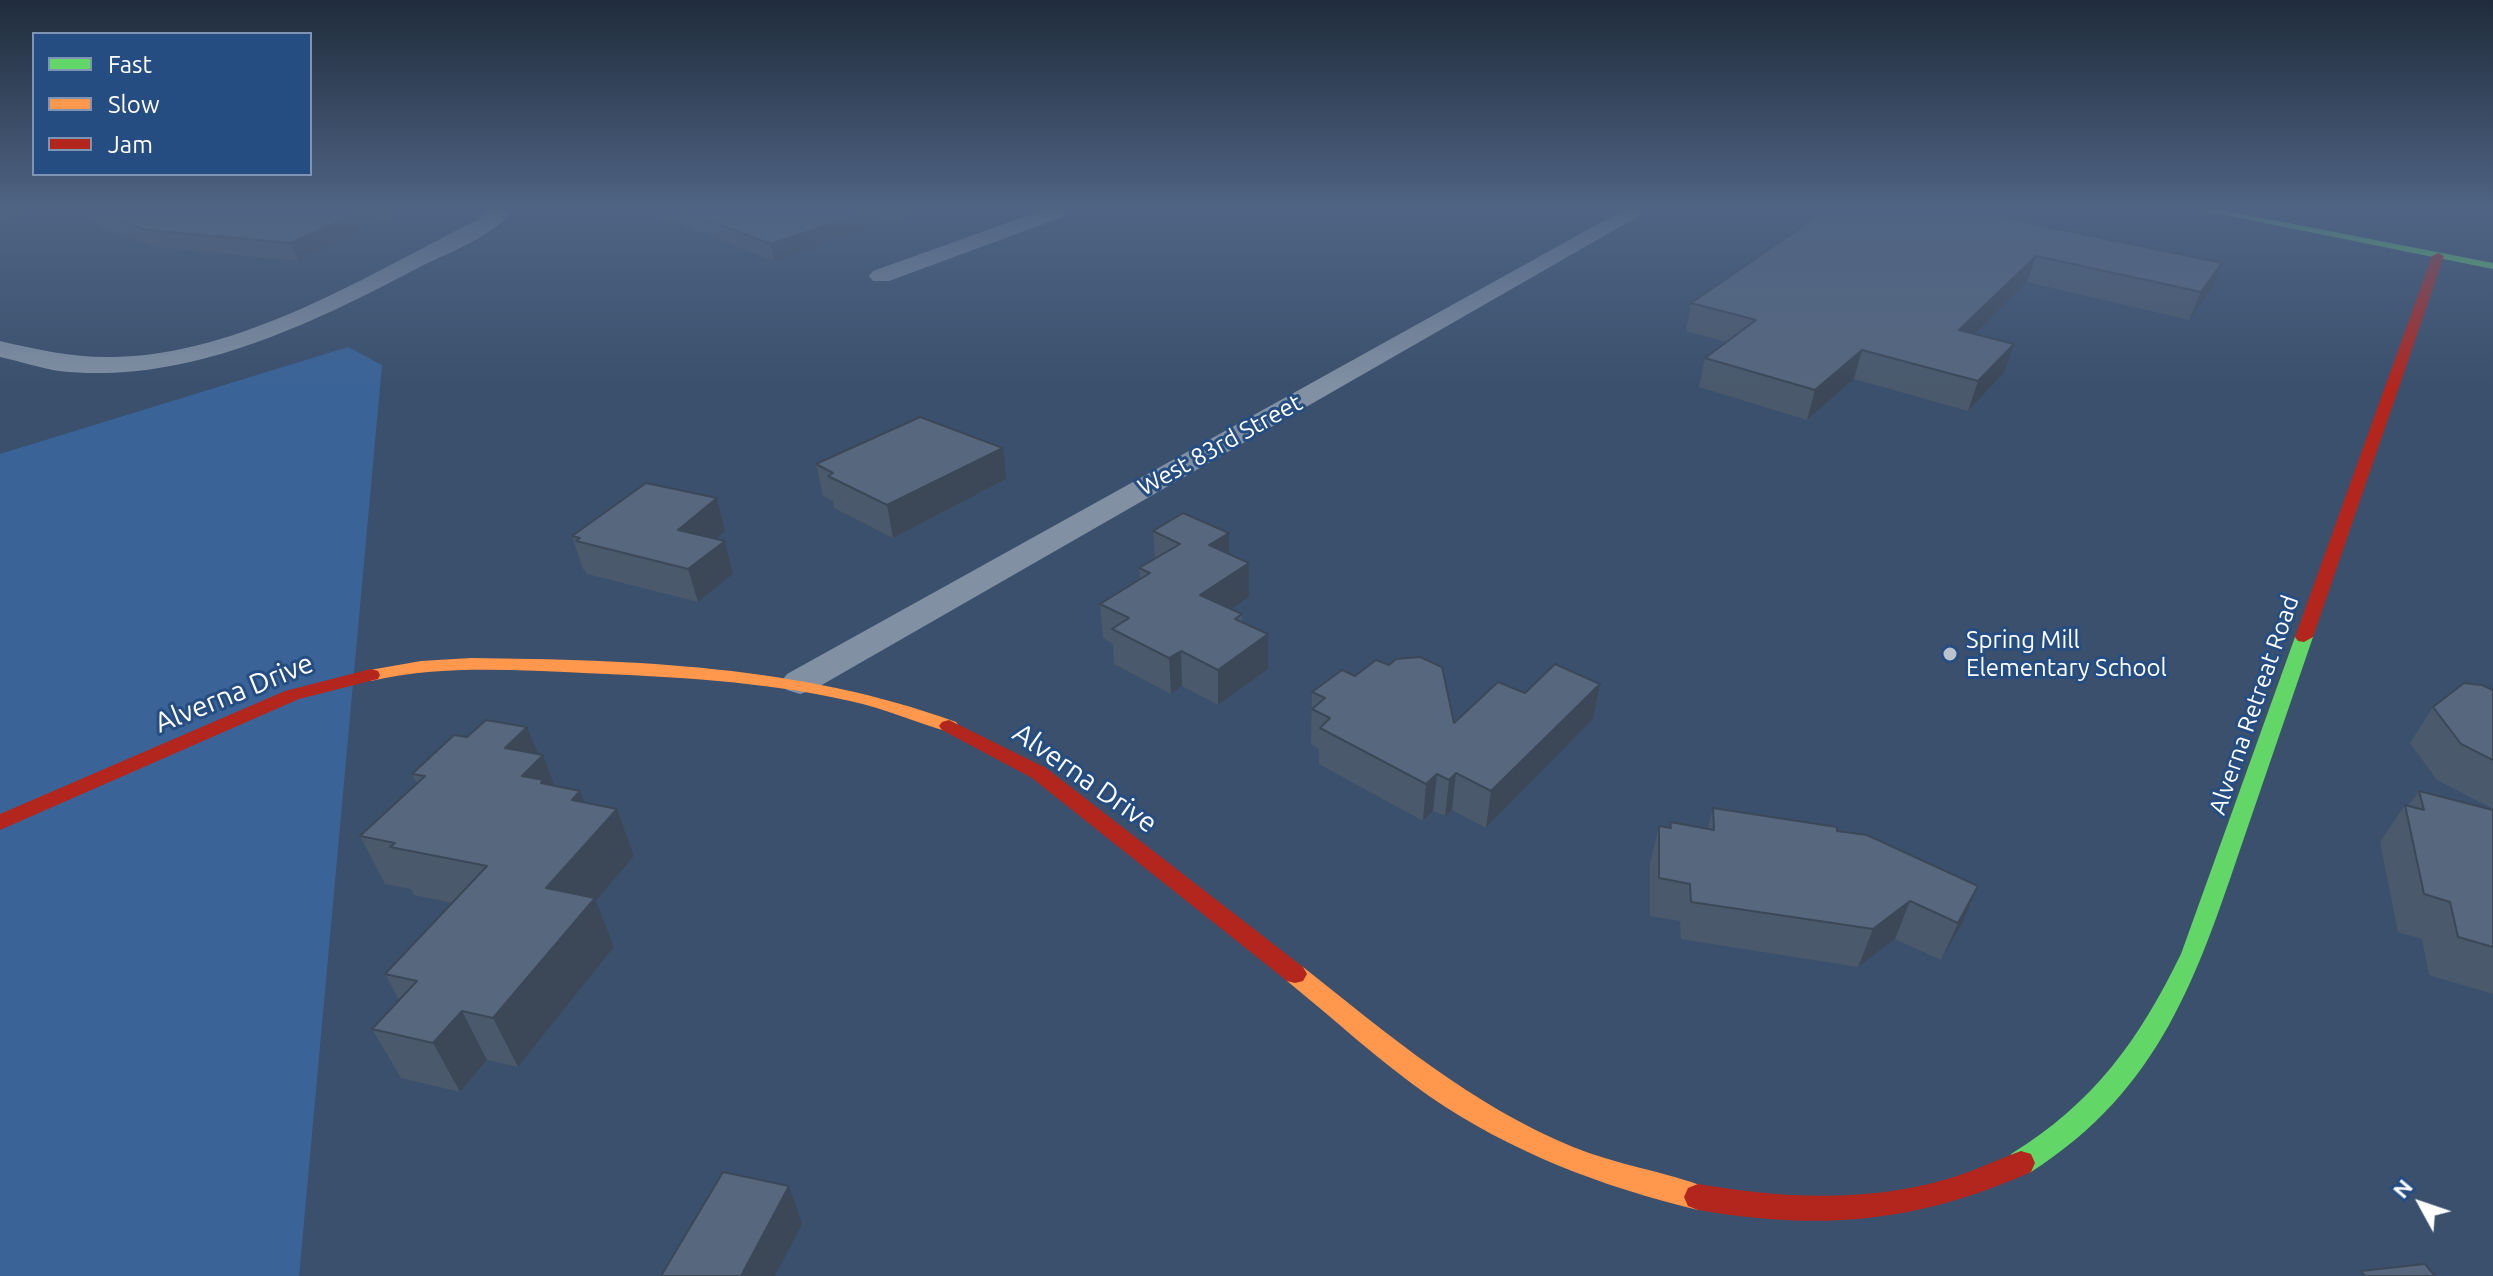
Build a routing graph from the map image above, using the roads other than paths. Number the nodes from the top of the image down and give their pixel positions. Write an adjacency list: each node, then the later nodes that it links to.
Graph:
1 (396, 269): 6 (street)
2 (902, 269): 5 (street)
3 (1534, 269): 7 (street, West 83rd Street)
4 (2434, 269): 9 (street, Alverna Retreat Road)
5 (881, 276)
6 (0, 349)
7 (800, 682): 8 (street, Alverna Drive); 9 (street, Alverna Drive)
8 (0, 823)
9 (2060, 1138)

